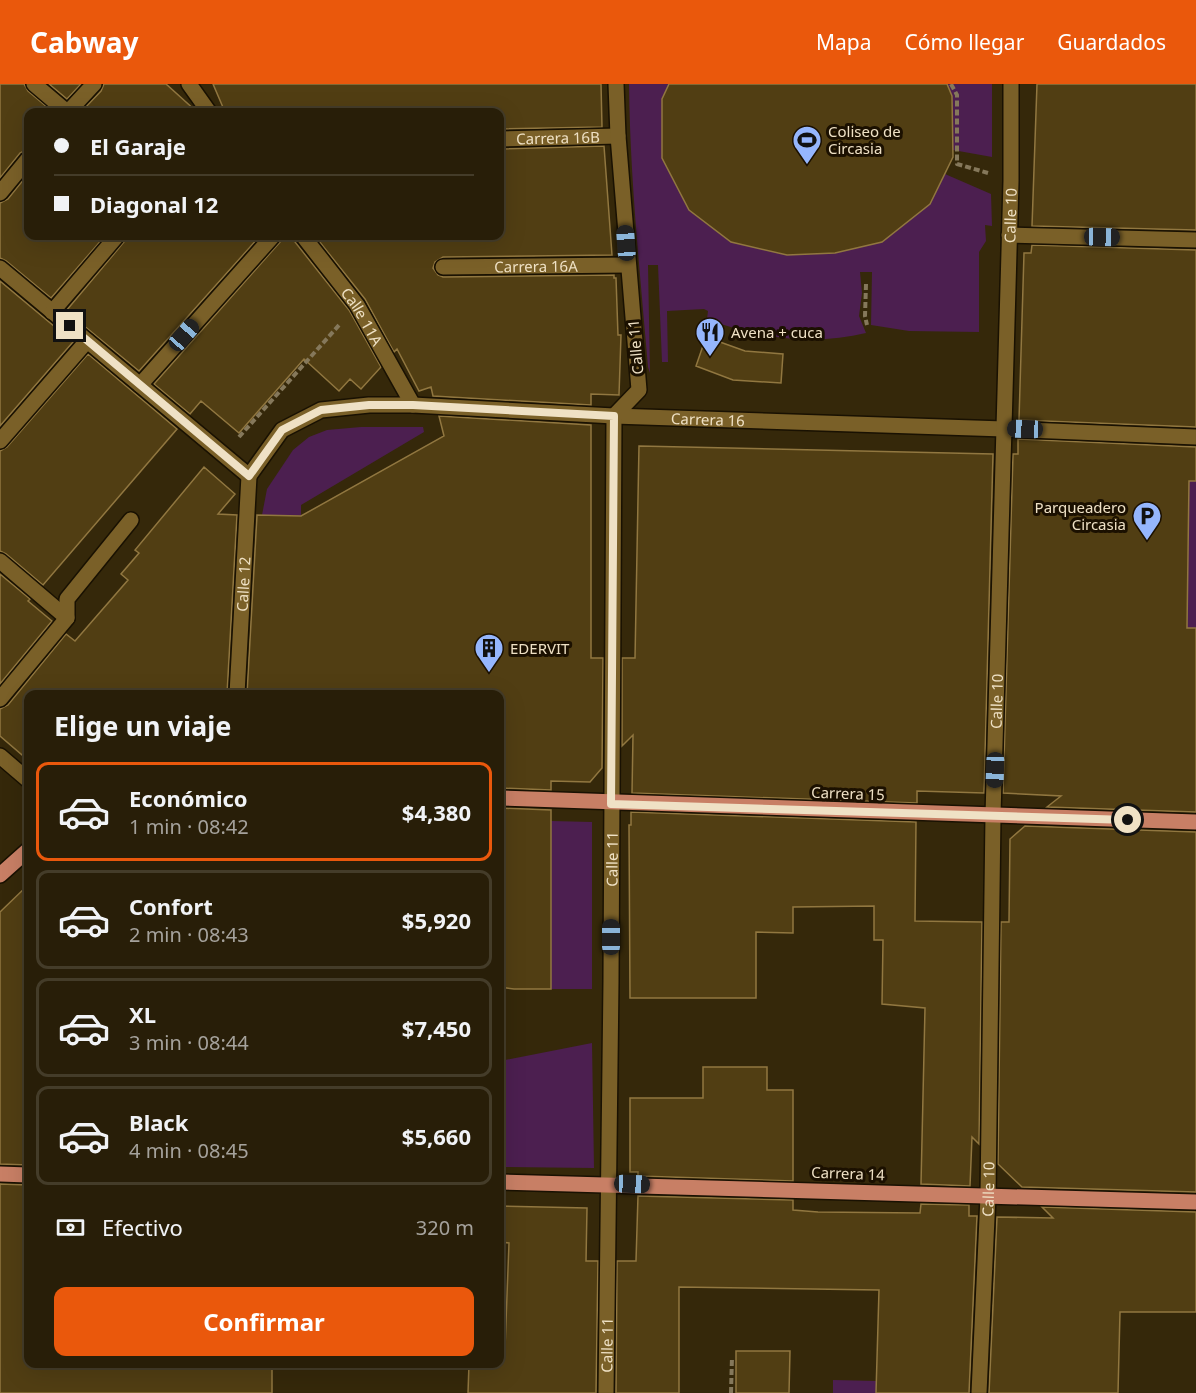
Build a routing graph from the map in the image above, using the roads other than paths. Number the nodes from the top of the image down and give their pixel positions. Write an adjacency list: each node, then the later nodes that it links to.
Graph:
1 (34, 84): 6 (street)
2 (94, 84): 7 (street)
3 (189, 84): 8 (street)
4 (616, 84): 9 (street, Calle 11)
5 (1011, 84): 13 (street, Calle 10)
6 (63, 108)
7 (72, 108)
8 (206, 108)
9 (618, 136): 10 (street, Carrera 16B); 18 (street, Calle 11)
10 (504, 139)
11 (24, 164): 12 (street)
12 (0, 193)
13 (1009, 235): 17 (street); 26 (street, Calle 10)
14 (114, 240): 21 (street)
15 (269, 240): 23 (street)
16 (306, 240): 24 (street, Calle 11A)
17 (1196, 240)
18 (628, 265): 19 (street, Carrera 16A); 25 (street, Calle 11)
19 (443, 267)
20 (0, 268): 21 (street)
21 (52, 312): 22 (street)
22 (87, 341): 23 (street); 28 (street)
23 (140, 385): 29 (street)
24 (413, 405): 25 (street, Carrera 16); 29 (street, Carrera 16)
25 (614, 416): 26 (street, Carrera 16); 38 (street, Calle 11)
26 (1004, 429): 27 (street, Carrera 16); 39 (street, Calle 10)
27 (1196, 437)
28 (0, 441)
29 (249, 476): 33 (street, Calle 12)
30 (131, 520): 32 (street)
31 (0, 561): 32 (street)
32 (67, 618): 34 (street)
33 (237, 690)
34 (0, 699)
35 (0, 756): 36 (street)
36 (24, 777)
37 (504, 798): 38 (main road, Carrera 15)
38 (611, 804): 39 (main road, Carrera 15); 46 (street, Calle 11)
39 (993, 815): 40 (main road, Carrera 15); 47 (street, Calle 10)
40 (1196, 822)
41 (24, 854): 42 (main road)
42 (0, 875)
43 (0, 1174): 44 (main road)
44 (24, 1175)
45 (504, 1182): 46 (main road, Carrera 14)
46 (608, 1184): 47 (main road, Carrera 14); 49 (street, Calle 11)
47 (988, 1196): 48 (main road, Carrera 14); 50 (street, Calle 10)
48 (1196, 1202)
49 (606, 1393)
50 (979, 1393)

